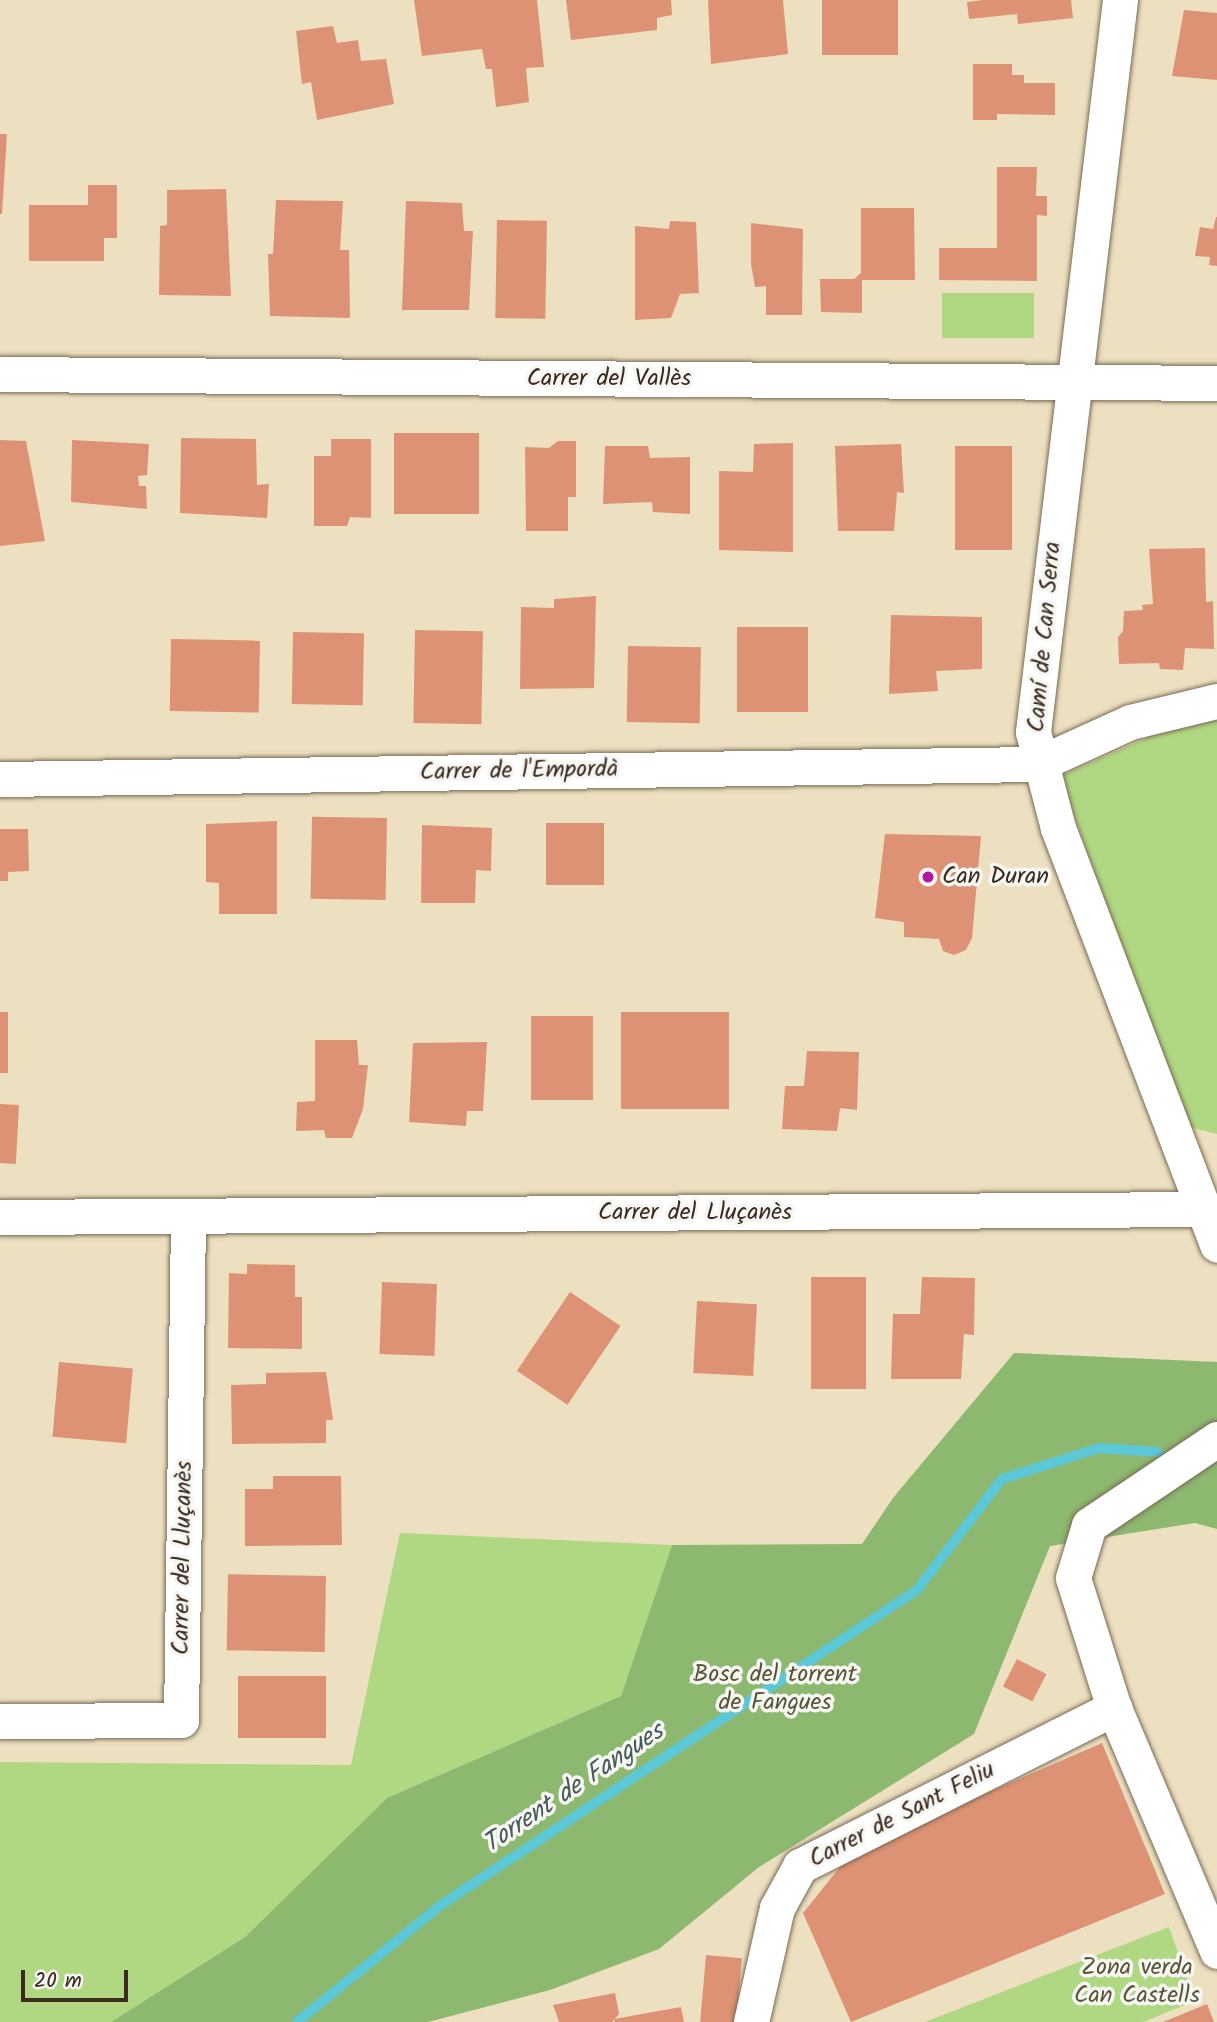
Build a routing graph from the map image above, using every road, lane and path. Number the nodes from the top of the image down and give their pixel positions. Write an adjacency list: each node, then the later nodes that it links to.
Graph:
1 (1120, 0): 3 (street, Camí de Can Serra)
2 (0, 374): 3 (street, Carrer del Vallès)
3 (1072, 382): 4 (street, Carrer del Vallès); 6 (street, Camí de Can Serra)
4 (1217, 383)
5 (1217, 701): 6 (street)
6 (1038, 764): 7 (street, Carrer de l'Empordà); 8 (street, Camí de Can Serra)
7 (0, 779)
8 (1203, 1209): 9 (street, Carrer del Lluçanès); 11 (street, Camí de Can Serra)
9 (188, 1216): 10 (street, Carrer del Lluçanès); 14 (street, Carrer del Lluçanès)
10 (0, 1217)
11 (1217, 1245)
12 (1217, 1439): 13 (street)
13 (1114, 1708): 15 (street); 16 (street, Carrer de Sant Feliu)
14 (0, 1721)
15 (1217, 1951)
16 (751, 2022)

